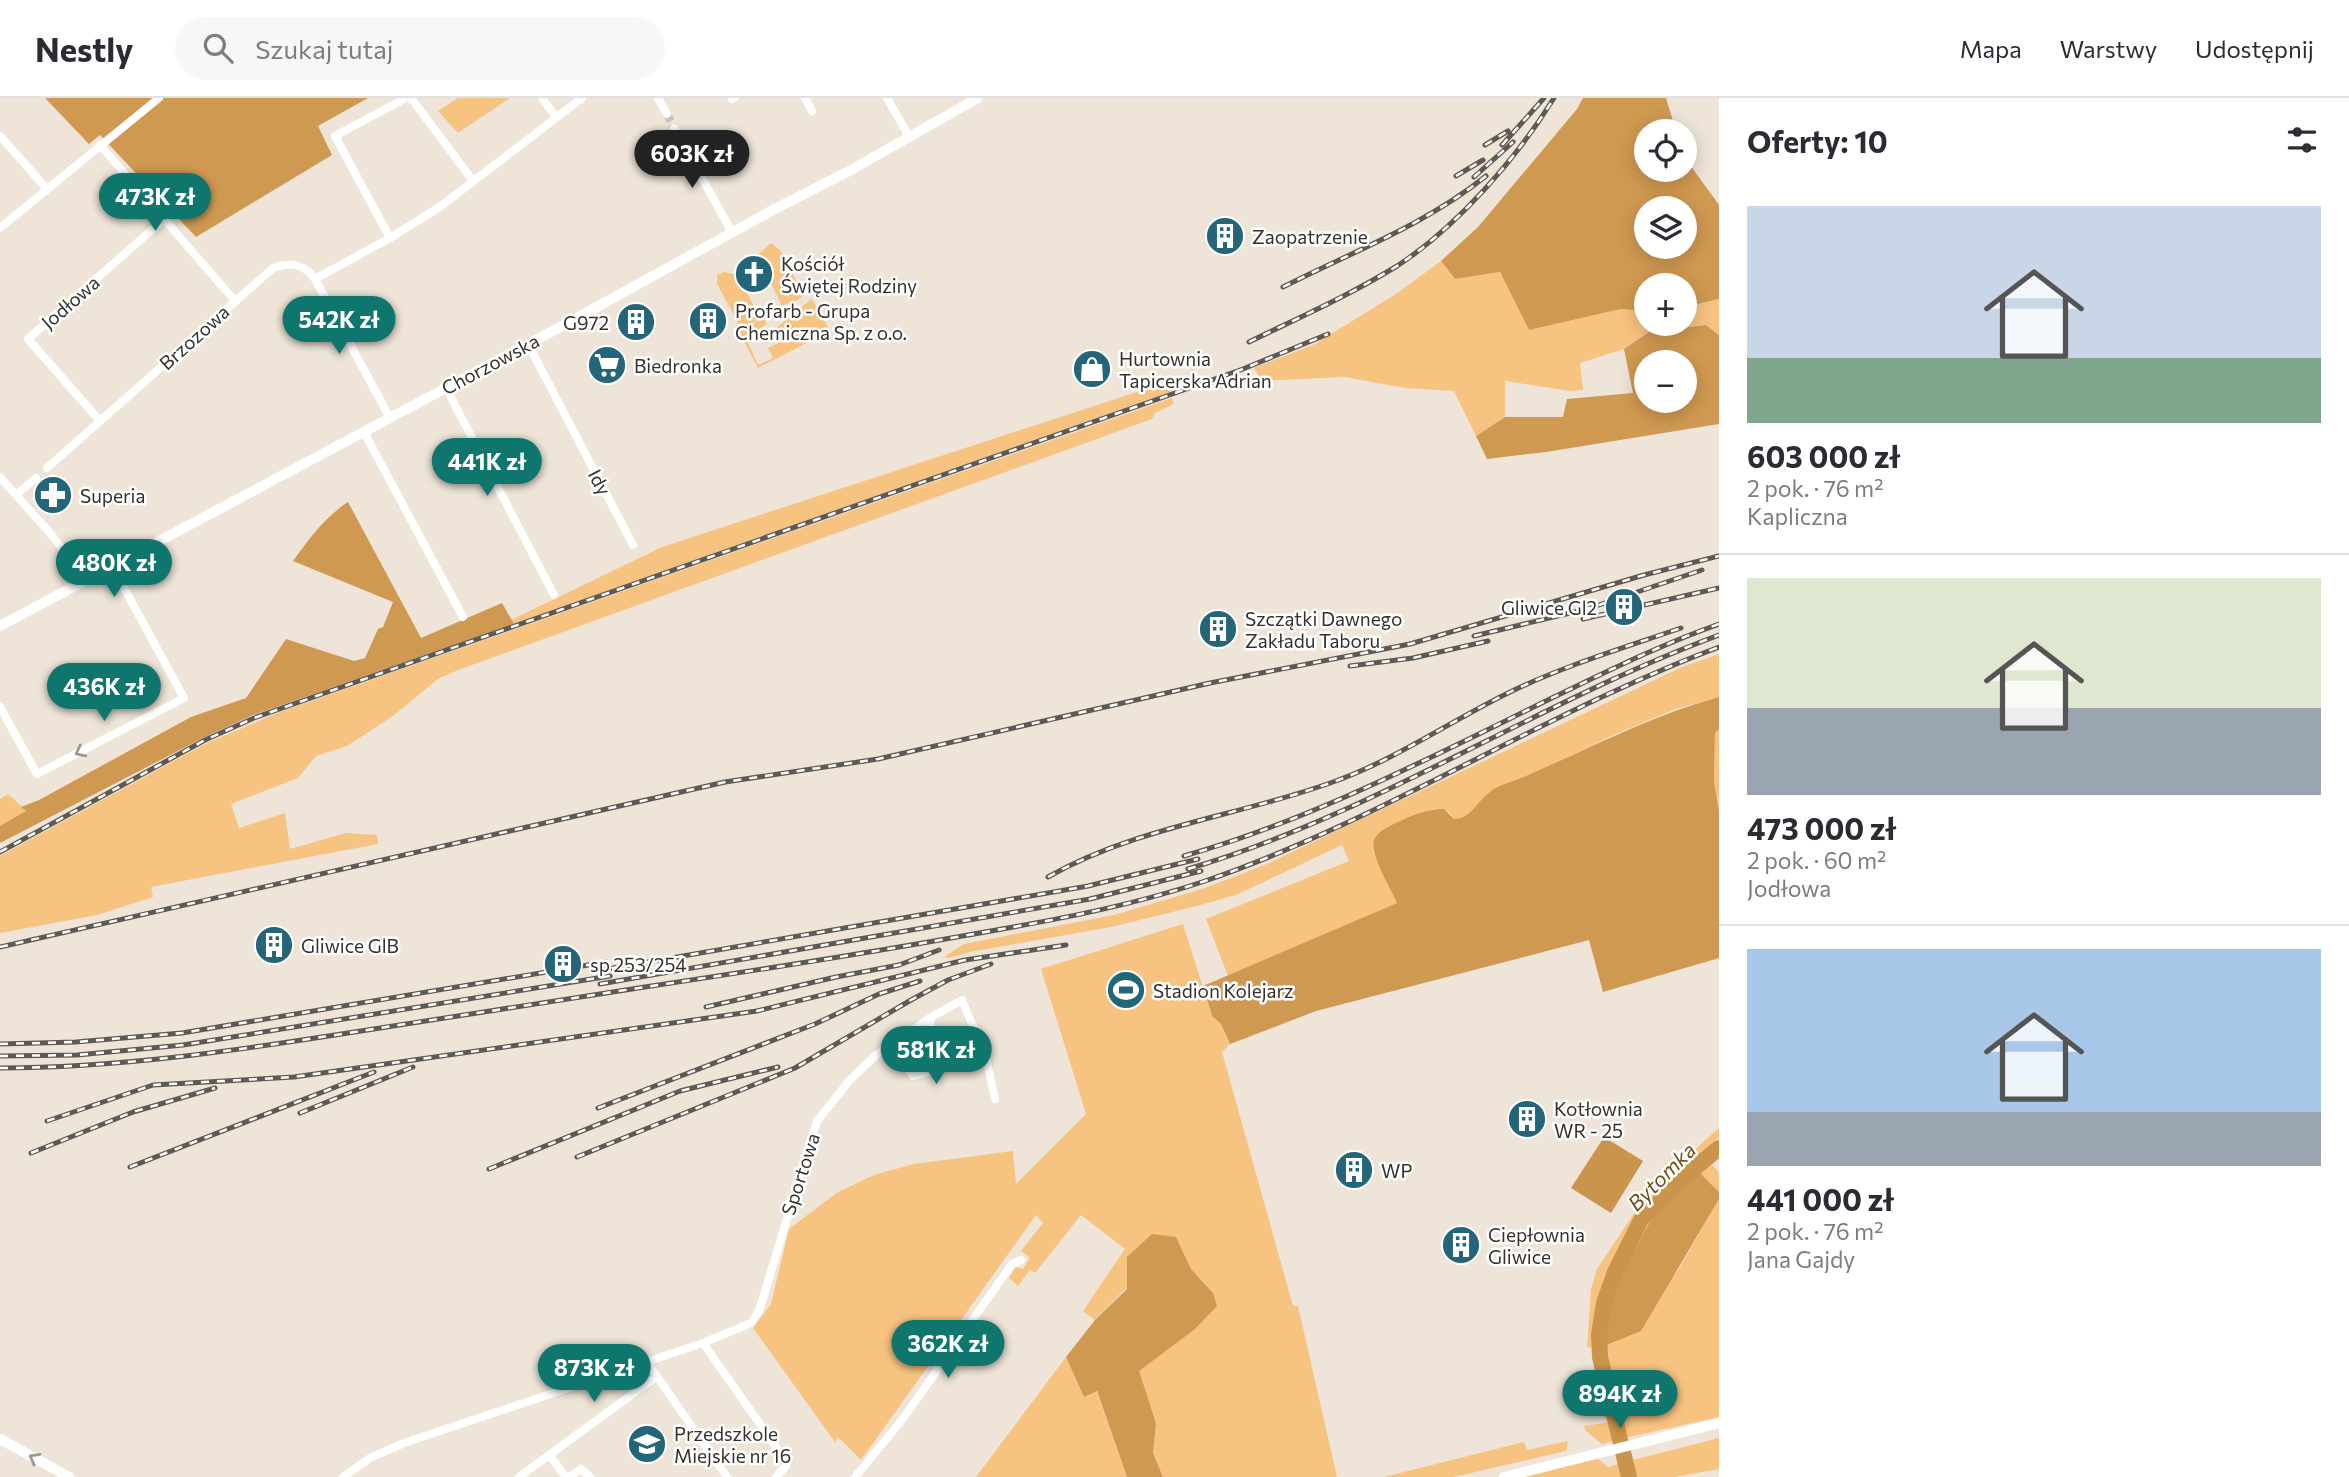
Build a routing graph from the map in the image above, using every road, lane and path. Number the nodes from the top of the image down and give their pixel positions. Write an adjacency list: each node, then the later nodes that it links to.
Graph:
1 (159, 98): 15 (street)
2 (409, 98): 16 (street); 21 (street)
3 (542, 98): 11 (street)
4 (582, 98): 11 (street)
5 (659, 98): 10 (street)
6 (805, 98): 9 (street)
7 (887, 98): 14 (street)
8 (978, 98): 14 (main road, Chorzowska)
9 (812, 111)
10 (667, 114)
11 (556, 117): 16 (street)
12 (674, 128): 20 (street)
13 (0, 136): 17 (street)
14 (910, 138): 20 (main road, Chorzowska)
15 (100, 145): 17 (street); 18 (street)
16 (473, 181): 21 (street)
17 (46, 188): 19 (street)
18 (163, 220): 23 (street); 27 (street, Jodłowa)
19 (0, 228)
20 (732, 232): 24 (main road, Chorzowska)
21 (390, 238): 22 (street)
22 (315, 279): 23 (street, Brzozowa); 26 (street)
23 (235, 301): 27 (street, Brzozowa)
24 (528, 344): 25 (main road, Chorzowska); 33 (street, Idy)
25 (446, 388): 26 (main road, Chorzowska); 36 (street)
26 (390, 418): 28 (main road, Chorzowska)
27 (100, 421): 29 (street, Brzozowa)
28 (364, 432): 34 (main road, Chorzowska); 37 (street)
29 (47, 468)
30 (0, 477): 32 (street)
31 (36, 478): 32 (street)
32 (16, 495): 35 (street)
33 (633, 545)
34 (112, 566): 35 (main road, Chorzowska); 39 (street, one-way to 39)
35 (87, 579): 38 (main road, Chorzowska)
36 (554, 595)
37 (463, 617)
38 (0, 626)
39 (0, 706)
40 (930, 1018): 41 (street, Sportowa); 41 (street); 42 (street, Sportowa)
41 (892, 1043): 44 (street, Sportowa)
42 (995, 1099)
43 (1021, 1260): 57 (street)
44 (703, 1343): 45 (street, Sportowa); 56 (street)
45 (647, 1362): 46 (street); 51 (street, Sportowa)
46 (656, 1377): 49 (street); 55 (street)
47 (1719, 1423): 58 (main road)
48 (0, 1439): 50 (main road, one-way to 48)
49 (550, 1456): 52 (street); 53 (street)
50 (69, 1477)
51 (344, 1477)
52 (519, 1477)
53 (568, 1477): 54 (street)
54 (590, 1477)
55 (727, 1477)
56 (776, 1477)
57 (855, 1477)
58 (1504, 1477)

